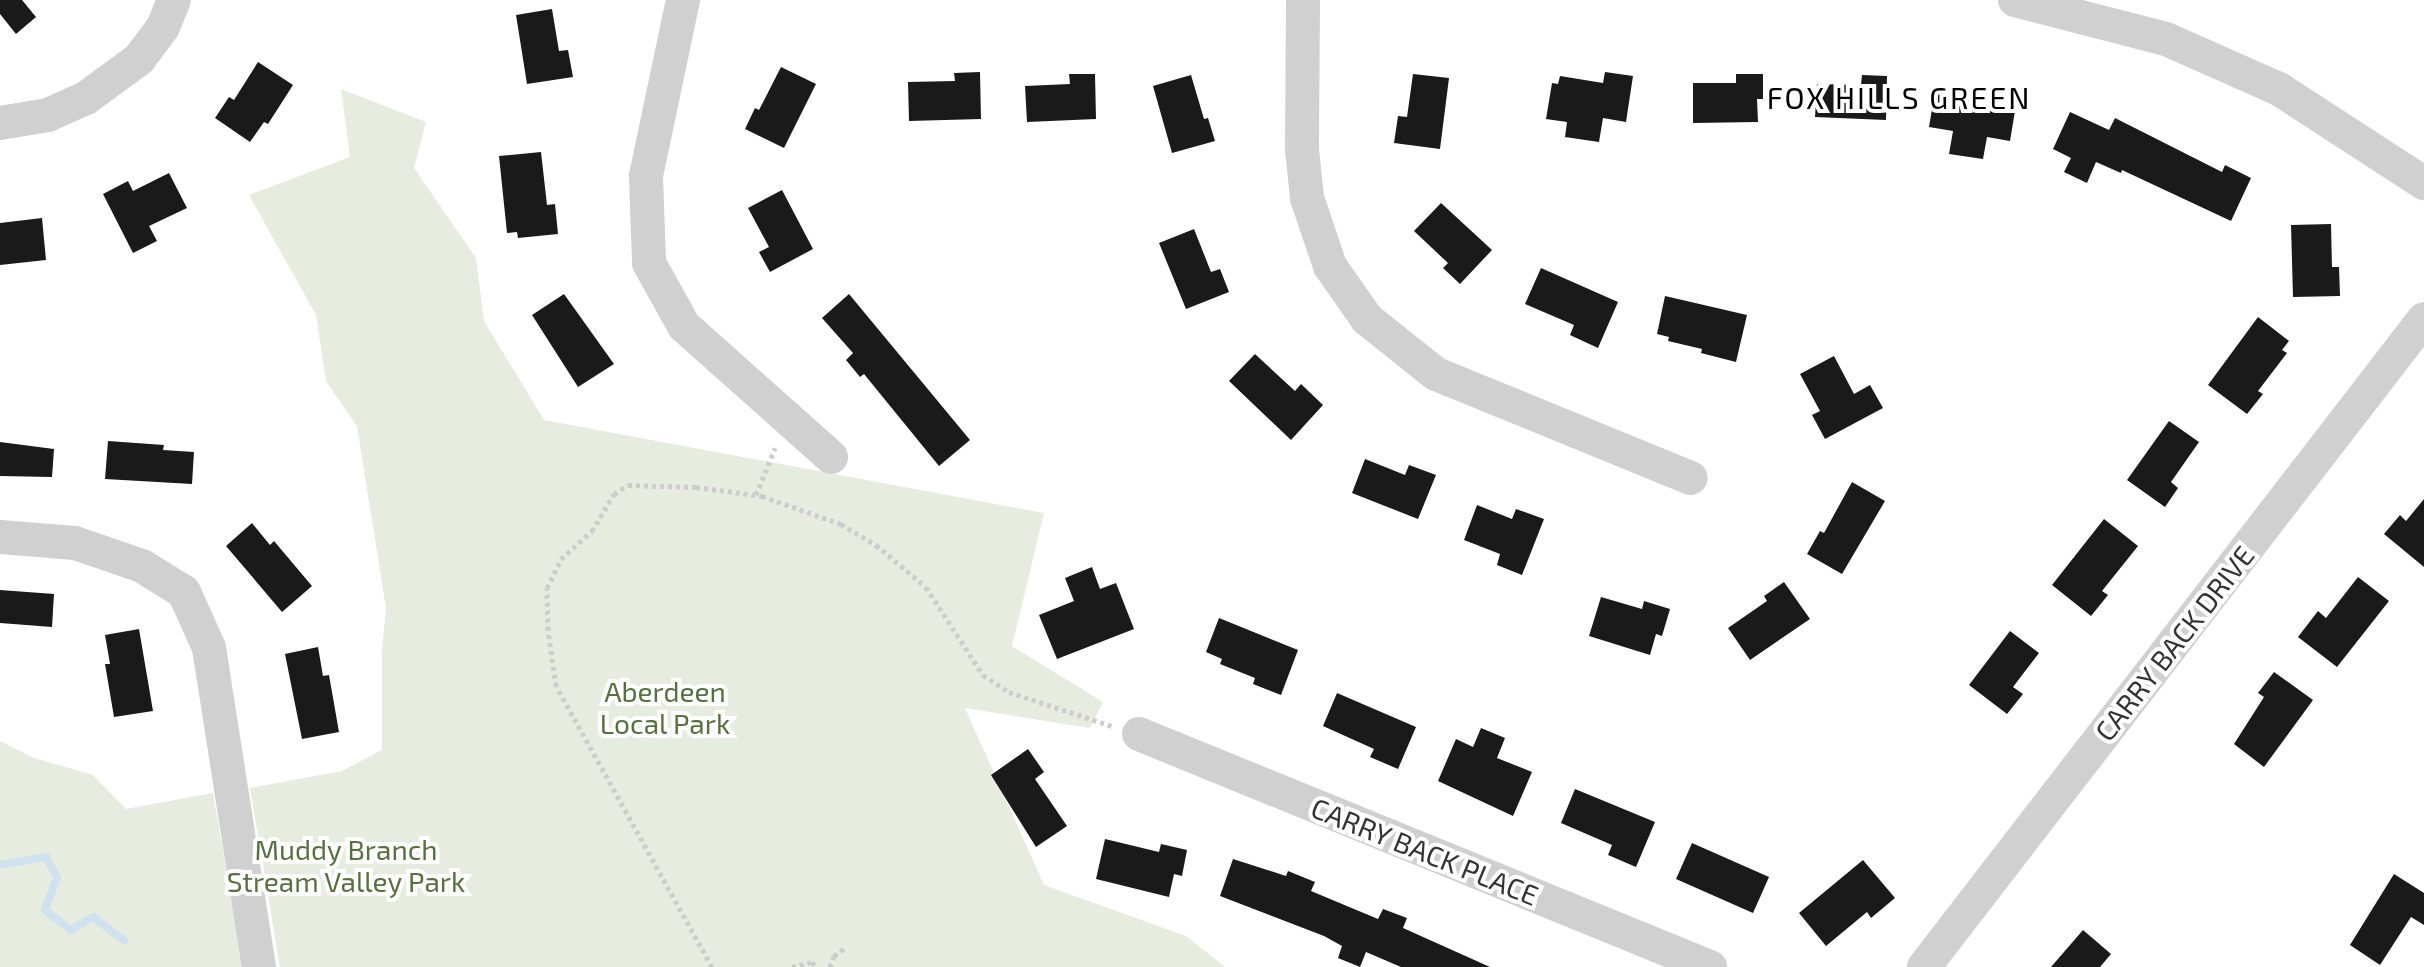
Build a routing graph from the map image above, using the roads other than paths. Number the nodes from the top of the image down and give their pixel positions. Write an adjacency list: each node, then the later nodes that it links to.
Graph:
1 (174, 0): 5 (street)
2 (683, 0): 8 (street)
3 (1303, 0): 9 (street)
4 (2024, 1): 6 (street)
5 (0, 123)
6 (2424, 183)
7 (2424, 319): 14 (street, CARRY BACK DRIVE)
8 (831, 457)
9 (1691, 478)
10 (0, 537): 12 (street)
11 (1139, 734): 13 (street, CARRY BACK PLACE)
12 (259, 967)
13 (1710, 967)
14 (1924, 967)

